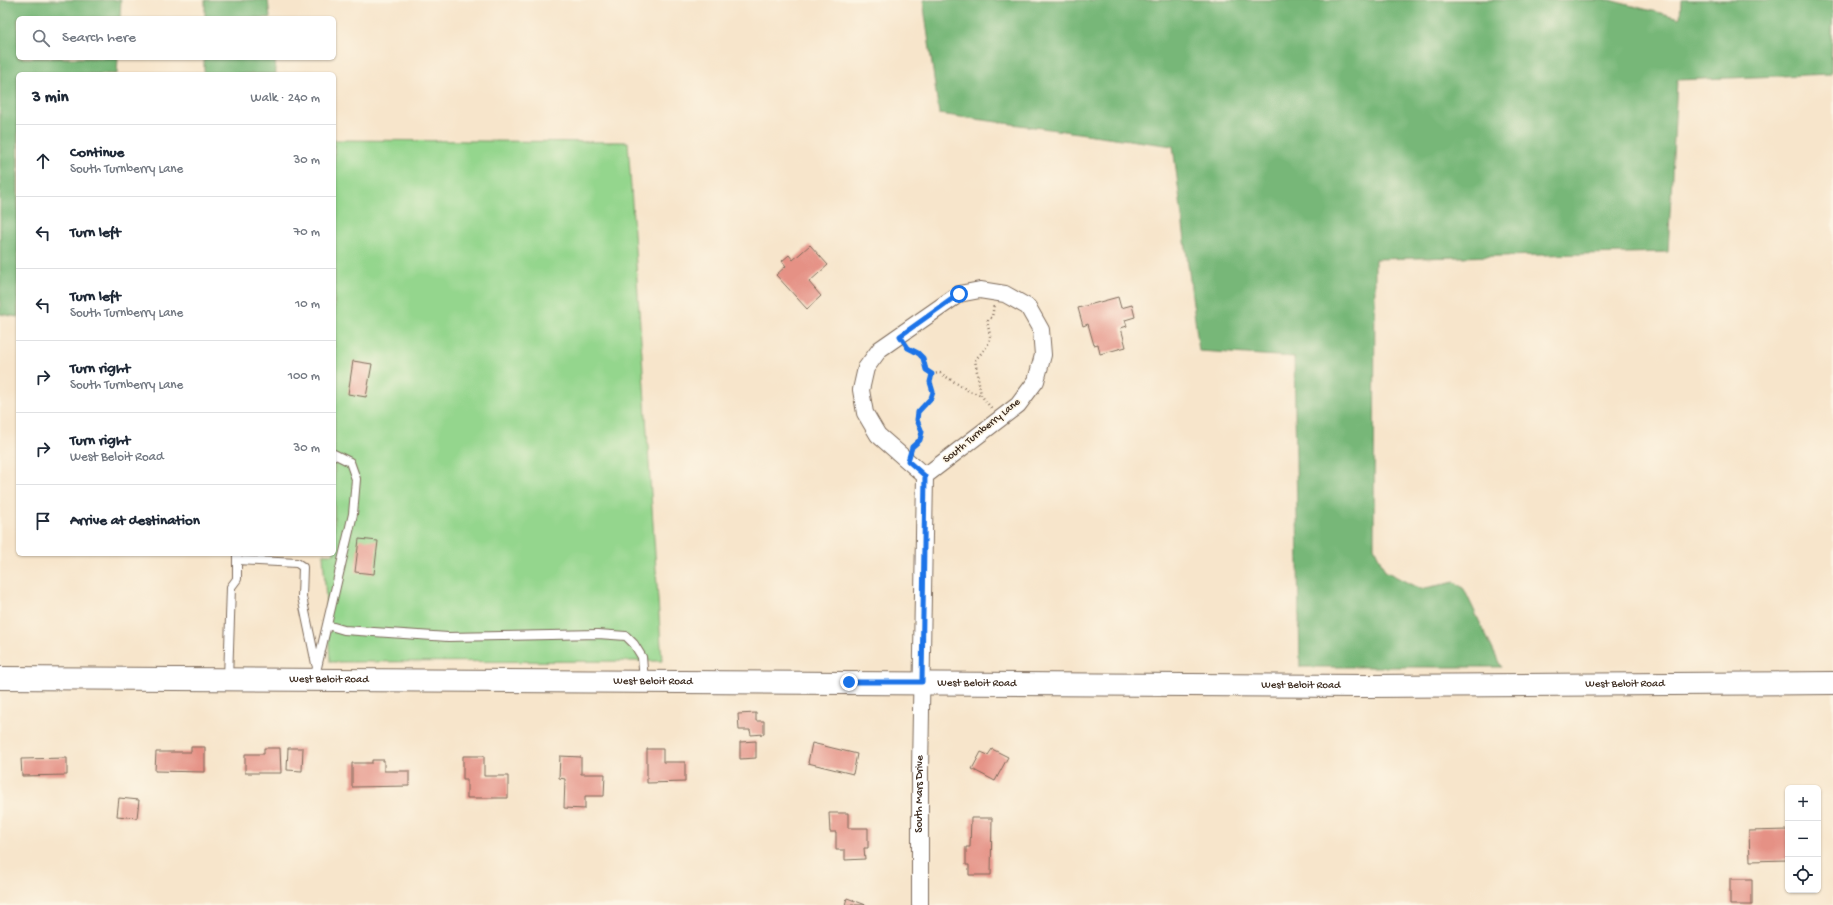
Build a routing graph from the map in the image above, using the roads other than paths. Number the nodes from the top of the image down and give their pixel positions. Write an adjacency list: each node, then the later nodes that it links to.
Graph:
1 (336, 455): 4 (lane)
2 (925, 476): 2 (street, South Turnberry Lane); 9 (street)
3 (237, 557): 5 (lane); 7 (lane)
4 (327, 625): 5 (lane); 8 (lane)
5 (315, 674): 7 (main road, West Beloit Road); 8 (main road, West Beloit Road)
6 (0, 678): 7 (main road, West Beloit Road)
7 (228, 680)
8 (644, 682): 9 (main road, West Beloit Road)
9 (922, 682): 10 (main road, West Beloit Road); 11 (street, South Mars Drive)
10 (1833, 683)
11 (920, 905)

